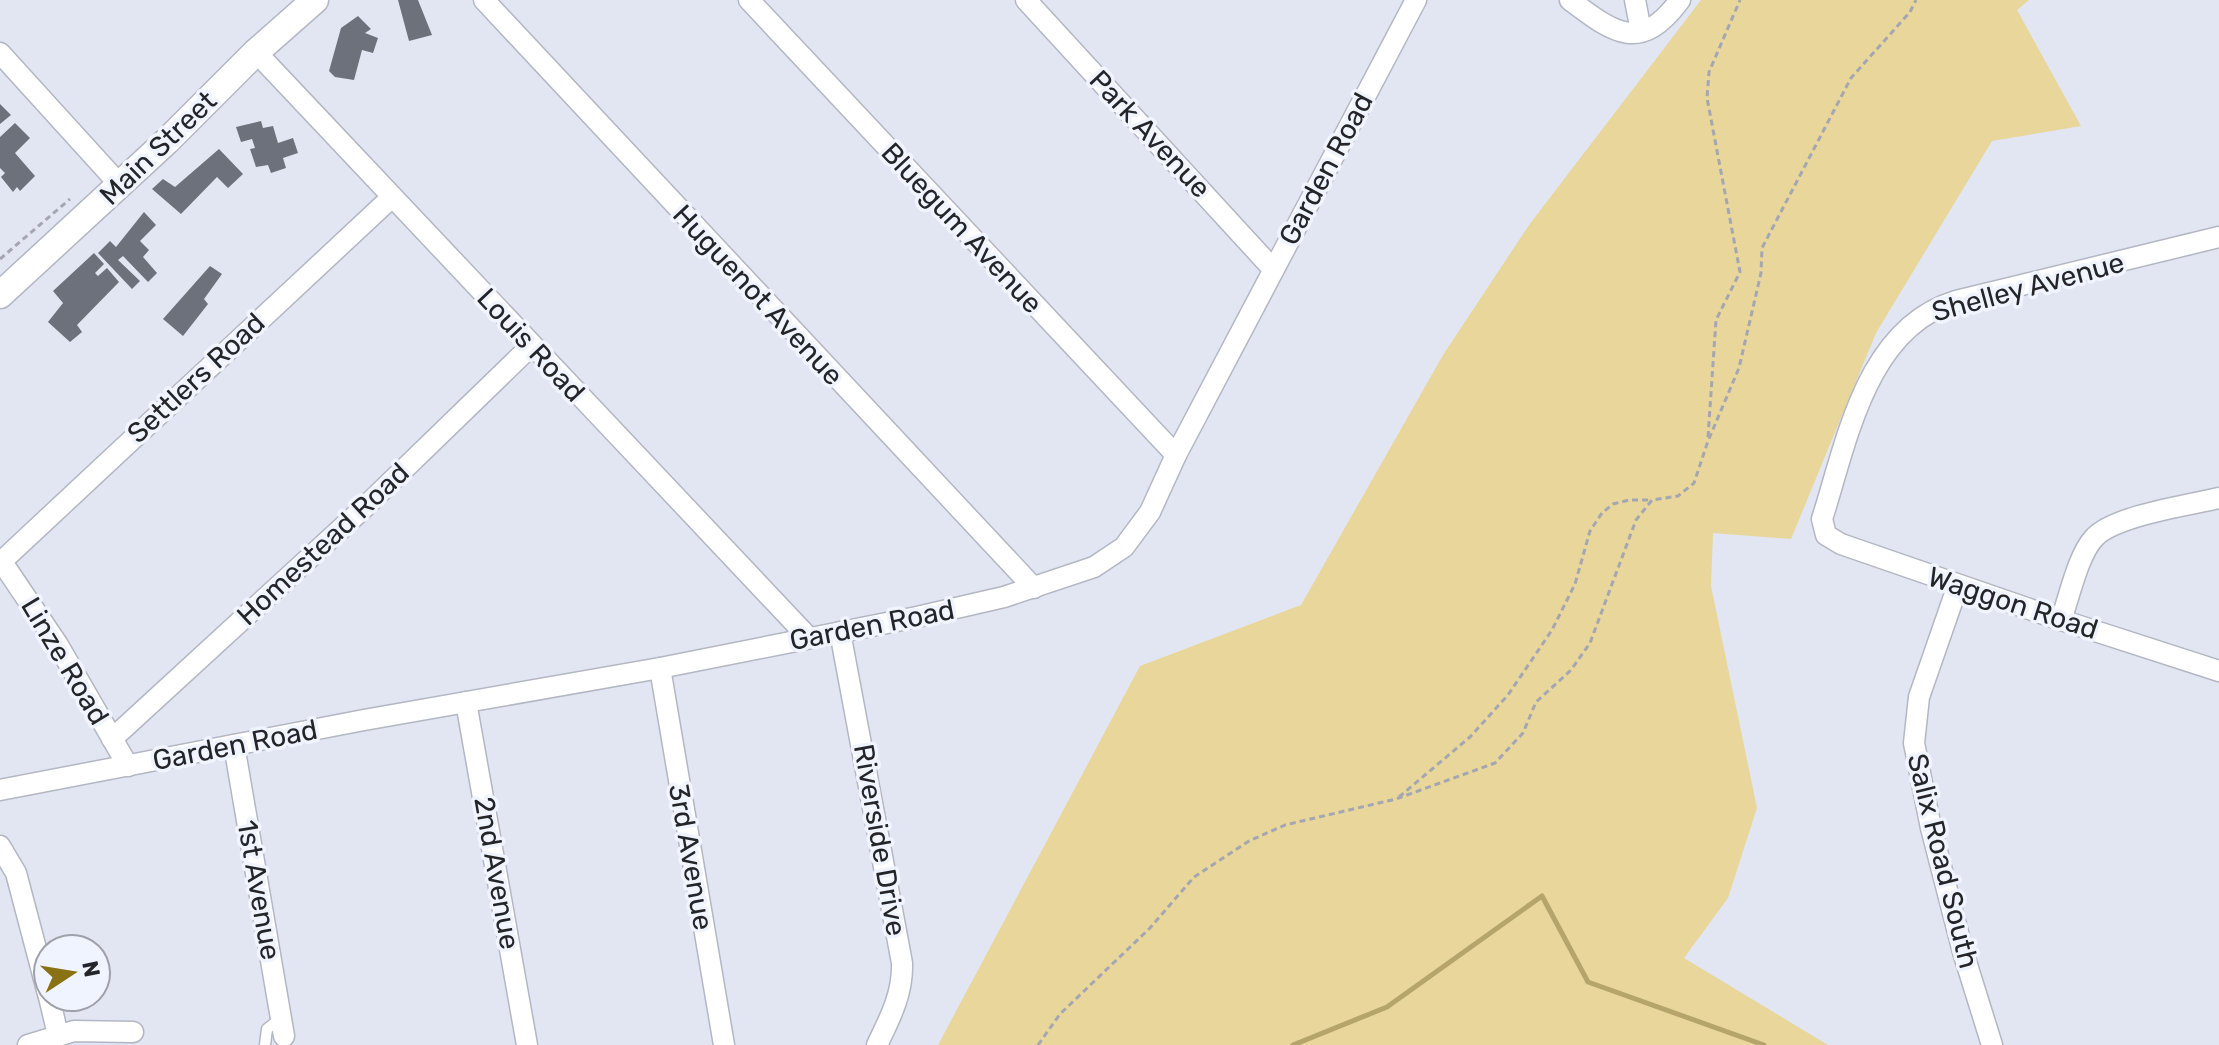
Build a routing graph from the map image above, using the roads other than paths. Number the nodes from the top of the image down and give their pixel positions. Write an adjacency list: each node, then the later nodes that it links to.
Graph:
1 (315, 0): 10 (street, Main Street)
2 (484, 0): 23 (street, Huguenot Avenue)
3 (749, 0): 18 (street, Bluegum Avenue)
4 (1026, 0): 15 (street, Park Avenue)
5 (1416, 0): 15 (street, Garden Road)
6 (1570, 0): 9 (street)
7 (1635, 0): 9 (street)
8 (1680, 0): 9 (street)
9 (1641, 31)
10 (256, 52): 12 (street, Main Street); 13 (street, Louis Road)
11 (0, 53): 12 (street)
12 (120, 185): 16 (street, Main Street)
13 (392, 197): 17 (street, Louis Road); 21 (street, Settlers Road)
14 (2219, 237): 20 (street, Shelley Avenue)
15 (1273, 269): 18 (street, Garden Road)
16 (0, 295)
17 (531, 346): 26 (street, Louis Road); 30 (street, Homestead Road)
18 (1176, 455): 23 (street, Garden Road)
19 (2219, 498): 24 (street)
20 (1822, 519): 22 (street, Waggon Road)
21 (1, 560): 30 (street, Linze Road)
22 (1958, 585): 24 (street, Waggon Road); 45 (street, Salix Road South)
23 (1034, 588): 25 (street, Garden Road)
24 (2061, 620): 28 (street, Waggon Road)
25 (840, 632): 26 (street, Garden Road); 44 (street, Riverside Drive)
26 (808, 637): 27 (street, Garden Road)
27 (660, 668): 29 (street, Garden Road); 43 (street, 3rd Avenue)
28 (2219, 671)
29 (466, 702): 31 (street, Garden Road); 42 (street, 2nd Avenue)
30 (112, 739): 32 (street, Linze Road)
31 (234, 745): 32 (street, Garden Road); 37 (street, 1st Avenue)
32 (128, 766): 33 (street, Garden Road)
33 (0, 790)
34 (0, 846): 35 (street)
35 (32, 934)
36 (52, 1013): 39 (street)
37 (283, 1027): 41 (lane)
38 (133, 1032): 39 (street)
39 (58, 1035): 40 (street)
40 (28, 1045)
41 (265, 1045)
42 (527, 1045)
43 (724, 1045)
44 (877, 1045)
45 (1992, 1045)

